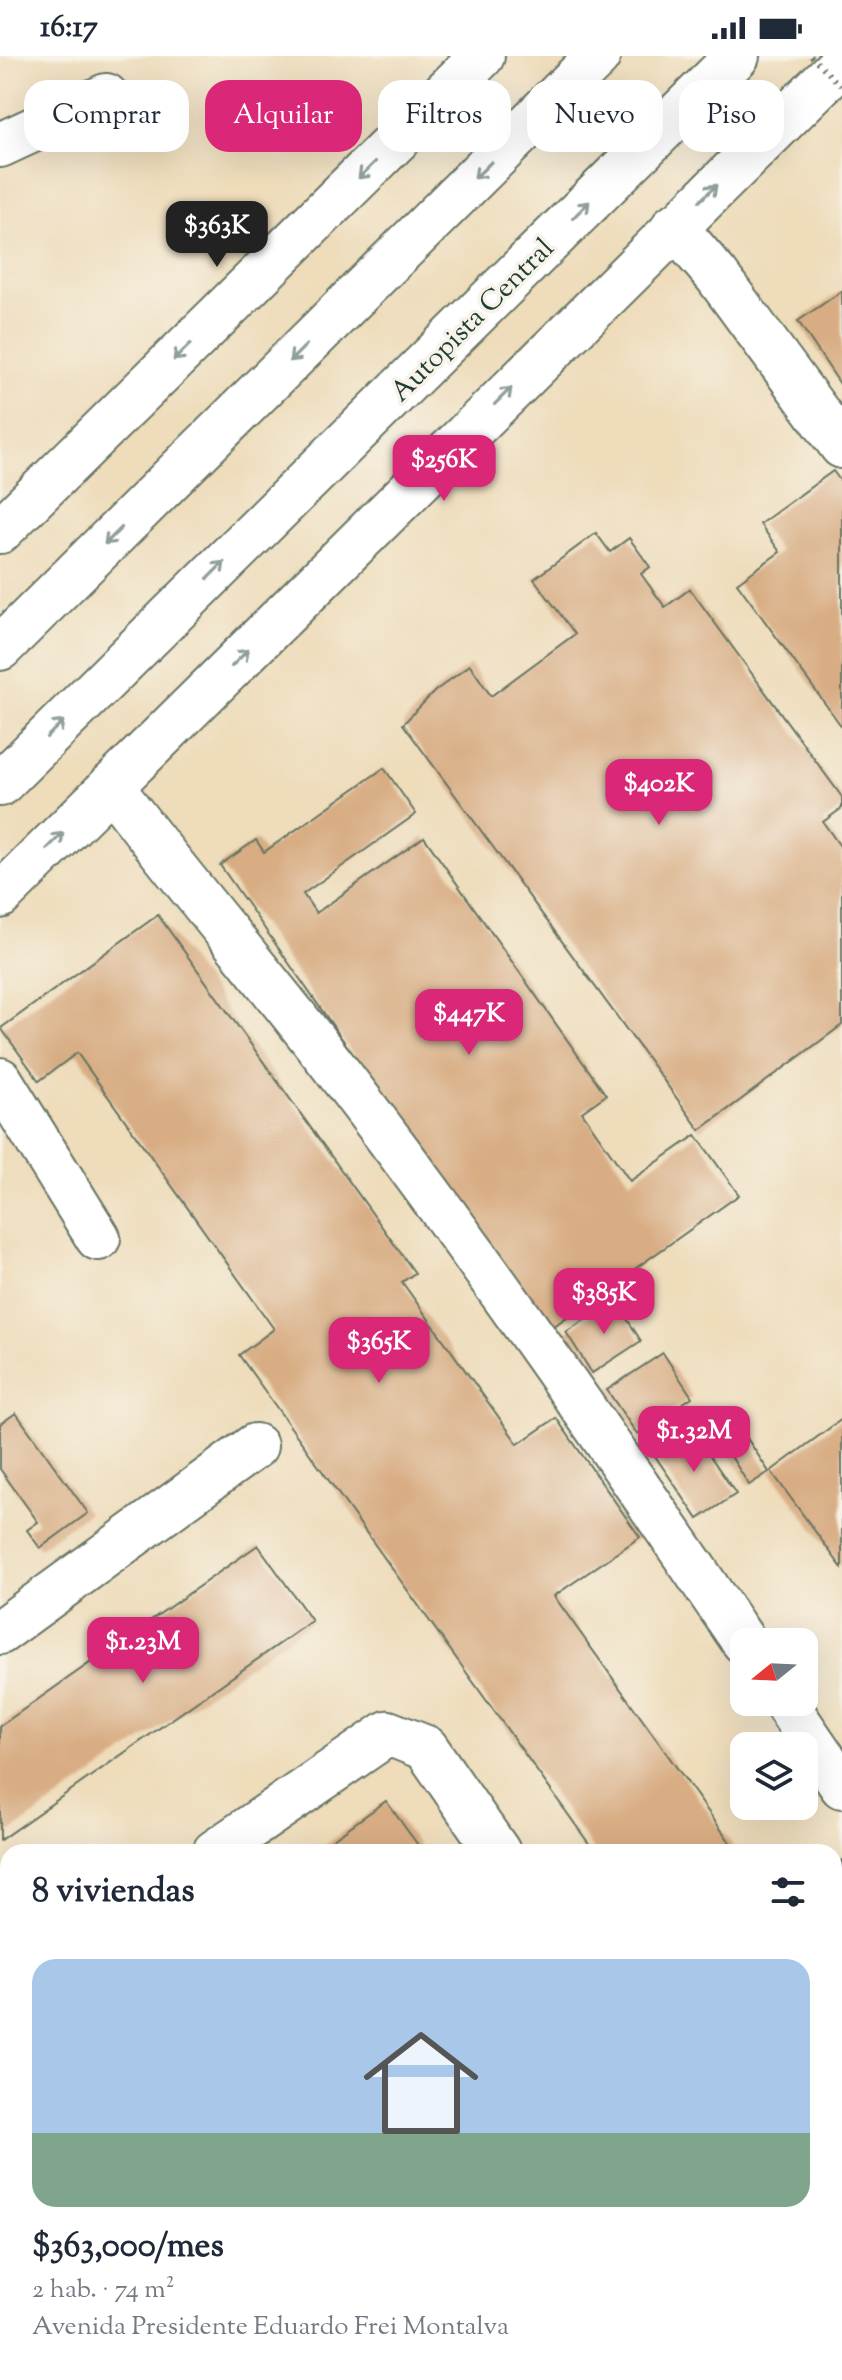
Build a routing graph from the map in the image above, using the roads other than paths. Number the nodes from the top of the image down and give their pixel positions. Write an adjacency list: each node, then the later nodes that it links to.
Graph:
1 (482, 56): 9 (main road, one-way to 9)
2 (598, 56): 10 (main road, one-way to 10)
3 (737, 56): 11 (main road, Autopista Central, one-way to 3)
4 (842, 63): 7 (main road, one-way to 4)
5 (24, 134): 6 (main road)
6 (0, 145)
7 (674, 226): 8 (main road); 12 (main road, one-way to 7)
8 (842, 446)
9 (0, 531)
10 (0, 648)
11 (0, 784)
12 (111, 786): 13 (main road, one-way to 12); 17 (main road)
13 (0, 896)
14 (0, 1080): 15 (main road)
15 (98, 1238)
16 (255, 1446): 18 (main road)
17 (734, 1628)
18 (0, 1632)
19 (794, 1716): 20 (main road)
20 (842, 1786)
21 (227, 1844): 22 (main road)
22 (492, 1844)

